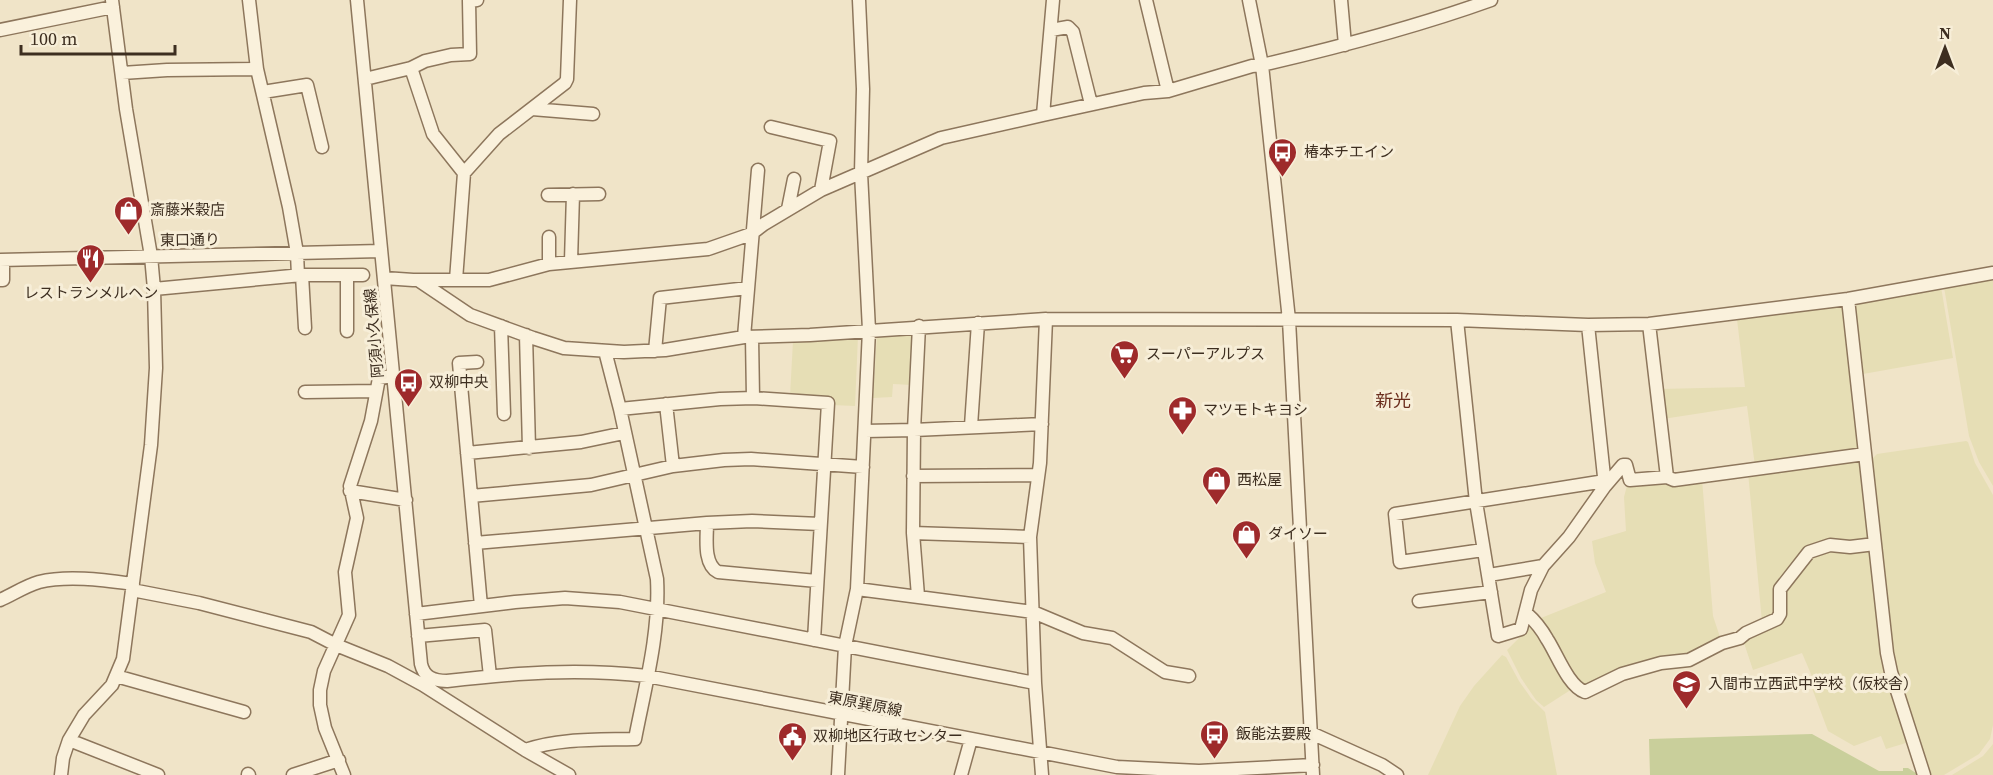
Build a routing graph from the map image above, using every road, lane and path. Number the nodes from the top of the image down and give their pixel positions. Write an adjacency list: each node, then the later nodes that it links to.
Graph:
1 (249, 0): 18 (street)
2 (357, 0): 20 (street, 阿須小久保線)
3 (477, 0): 17 (street)
4 (570, 0): 24 (street)
5 (859, 0): 31 (street)
6 (1053, 0): 14 (street)
7 (1146, 0): 21 (street)
8 (1249, 0): 16 (street)
9 (1341, 0): 15 (street)
10 (1491, 0): 12 (street)
11 (112, 3): 13 (street); 19 (street)
12 (1464, 5): 15 (street)
13 (0, 30)
14 (1051, 30): 23 (street); 26 (street)
15 (1345, 45): 16 (street)
16 (1262, 66): 21 (street); 58 (street)
17 (411, 68): 20 (street); 30 (street)
18 (257, 69): 19 (street); 22 (street)
19 (122, 73): 42 (street)
20 (365, 79): 40 (street, 阿須小久保線)
21 (1167, 91): 23 (street)
22 (263, 92): 28 (street); 41 (street)
23 (1091, 104): 26 (street)
24 (532, 109): 25 (street); 30 (street)
25 (593, 114)
26 (1043, 116): 31 (street)
27 (771, 127): 33 (street)
28 (322, 147)
29 (758, 170): 38 (street)
30 (464, 173): 53 (street)
31 (861, 173): 33 (street); 66 (street)
32 (794, 179): 37 (street)
33 (821, 190): 37 (street)
34 (573, 194): 35 (street); 36 (street); 44 (street)
35 (599, 194)
36 (548, 195)
37 (788, 209): 38 (street)
38 (751, 234): 44 (street); 54 (street)
39 (549, 237): 45 (street)
40 (381, 250): 41 (street, 東口通り); 50 (street, 阿須小久保線)
41 (297, 253): 42 (street, 東口通り); 49 (street)
42 (151, 256): 43 (street, 東口通り); 55 (street)
43 (1, 260): 51 (street)
44 (571, 261): 45 (street)
45 (549, 264): 53 (street)
46 (1993, 273): 56 (street)
47 (347, 274): 48 (street); 49 (street); 67 (street)
48 (363, 274)
49 (300, 275): 55 (street); 65 (street)
50 (384, 278): 52 (street); 73 (street, 阿須小久保線)
51 (0, 280)
52 (418, 280): 53 (street); 63 (street)
53 (456, 280)
54 (748, 288): 69 (street); 71 (street)
55 (154, 290): 111 (street)
56 (1848, 299): 61 (street); 87 (street)
57 (1046, 319): 58 (street); 60 (street); 80 (street)
58 (1289, 320): 59 (street); 134 (street)
59 (1457, 320): 62 (street); 99 (street)
60 (978, 323): 64 (street); 81 (street)
61 (1649, 324): 62 (street); 94 (street)
62 (1588, 325): 95 (street)
63 (501, 326): 68 (street); 79 (street)
64 (919, 326): 66 (street); 82 (street)
65 (305, 328)
66 (869, 330): 69 (street); 83 (street)
67 (347, 331)
68 (526, 335): 70 (street); 85 (street)
69 (748, 337): 71 (street); 76 (street)
70 (605, 351): 71 (street); 78 (street)
71 (655, 351)
72 (477, 362): 86 (street)
73 (393, 376): 74 (street); 98 (street, 阿須小久保線)
74 (376, 391): 75 (street); 96 (street)
75 (305, 392)
76 (753, 399): 77 (street); 88 (street)
77 (666, 404): 78 (street); 89 (street)
78 (620, 409): 84 (street)
79 (504, 414)
80 (1042, 424): 81 (street); 92 (street)
81 (971, 426): 82 (street)
82 (914, 430): 83 (street); 93 (street)
83 (865, 431): 90 (street)
84 (624, 433): 85 (street); 91 (street)
85 (529, 448): 86 (street)
86 (467, 453): 97 (street)
87 (1865, 454): 94 (street); 106 (street)
88 (823, 464): 89 (street); 90 (street); 101 (street)
89 (673, 466): 91 (street)
90 (863, 467): 112 (street)
91 (634, 475): 97 (street); 102 (street)
92 (1038, 475): 93 (street); 104 (street)
93 (914, 476): 103 (street)
94 (1667, 477): 95 (street)
95 (1605, 483): 99 (street); 108 (street)
96 (350, 491): 98 (street); 124 (street)
97 (471, 496): 105 (street)
98 (406, 500): 121 (street, 阿須小久保線)
99 (1476, 502): 107 (street); 107 (street)
100 (707, 523): 101 (street); 102 (street); 110 (street)
101 (820, 524): 110 (street)
102 (646, 528): 105 (street); 118 (street)
103 (913, 533): 104 (street); 114 (street)
104 (1030, 537): 119 (street)
105 (475, 543): 117 (street)
106 (1875, 544): 120 (street); 151 (street)
107 (1483, 550): 109 (street)
108 (1543, 566): 109 (street); 120 (street)
109 (1489, 575): 113 (street)
110 (817, 581): 123 (street)
111 (133, 587): 115 (street); 124 (street); 127 (street)
112 (857, 589): 114 (street); 125 (street)
113 (1491, 592): 116 (street); 120 (street)
114 (918, 596): 119 (street)
115 (0, 600)
116 (1419, 601)
117 (481, 606): 118 (street); 121 (street)
118 (657, 609): 123 (street); 129 (street)
119 (1033, 612): 130 (street); 131 (street)
120 (1526, 613)
121 (416, 614): 122 (street, 阿須小久保線)
122 (418, 636): 126 (street, 阿須小久保線); 128 (street)
123 (814, 640): 125 (street)
124 (336, 645): 137 (street); 139 (street)
125 (845, 646): 131 (street); 133 (street)
126 (421, 663): 128 (street, 東原巽原線)
127 (117, 676): 132 (street); 136 (street)
128 (490, 676): 129 (street, 東原巽原線)
129 (646, 676): 133 (street, 東原巽原線); 137 (street)
130 (1189, 676)
131 (1035, 683): 138 (street)
132 (244, 712)
133 (840, 714): 135 (street, 東原巽原線); 147 (street)
134 (1311, 733): 140 (street); 150 (street)
135 (971, 739): 138 (street, 東原巽原線); 148 (street)
136 (69, 740): 142 (street); 143 (street)
137 (525, 750): 146 (street)
138 (1039, 753): 141 (street, 東原巽原線); 149 (street)
139 (339, 760): 144 (street); 145 (street)
140 (1313, 770): 141 (street, 東原巽原線)
141 (1199, 773)
142 (151, 774)
143 (61, 775)
144 (293, 775)
145 (344, 775)
146 (569, 775)
147 (838, 775)
148 (961, 775)
149 (1042, 775)
150 (1397, 775)
151 (1924, 775)

